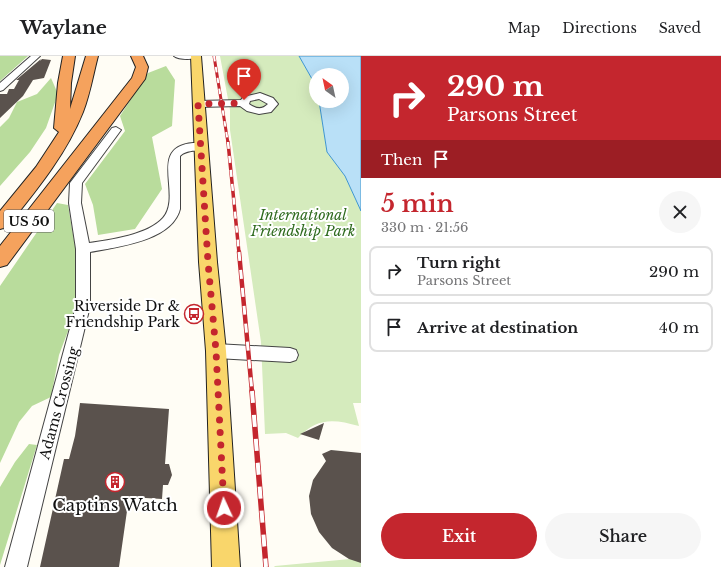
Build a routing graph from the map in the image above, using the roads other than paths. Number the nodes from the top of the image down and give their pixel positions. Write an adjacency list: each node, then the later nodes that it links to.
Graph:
1 (36, 56): 7 (street)
2 (69, 56): 12 (highway)
3 (137, 56): 11 (highway)
4 (178, 56): 5 (street)
5 (196, 56): 10 (main road)
6 (91, 58): 8 (highway, US 50); 12 (highway, US 50)
7 (0, 88)
8 (94, 102)
9 (243, 103): 10 (street)
10 (198, 104): 13 (main road)
11 (103, 123): 15 (street, Adams Crossing); 16 (highway, US 50)
12 (62, 140): 14 (highway, US 50)
13 (202, 146): 15 (street); 17 (main road)
14 (0, 223)
15 (83, 249): 19 (street, Adams Crossing)
16 (0, 260)
17 (216, 351): 18 (street); 20 (main road)
18 (290, 354)
19 (16, 567)
20 (226, 567)

